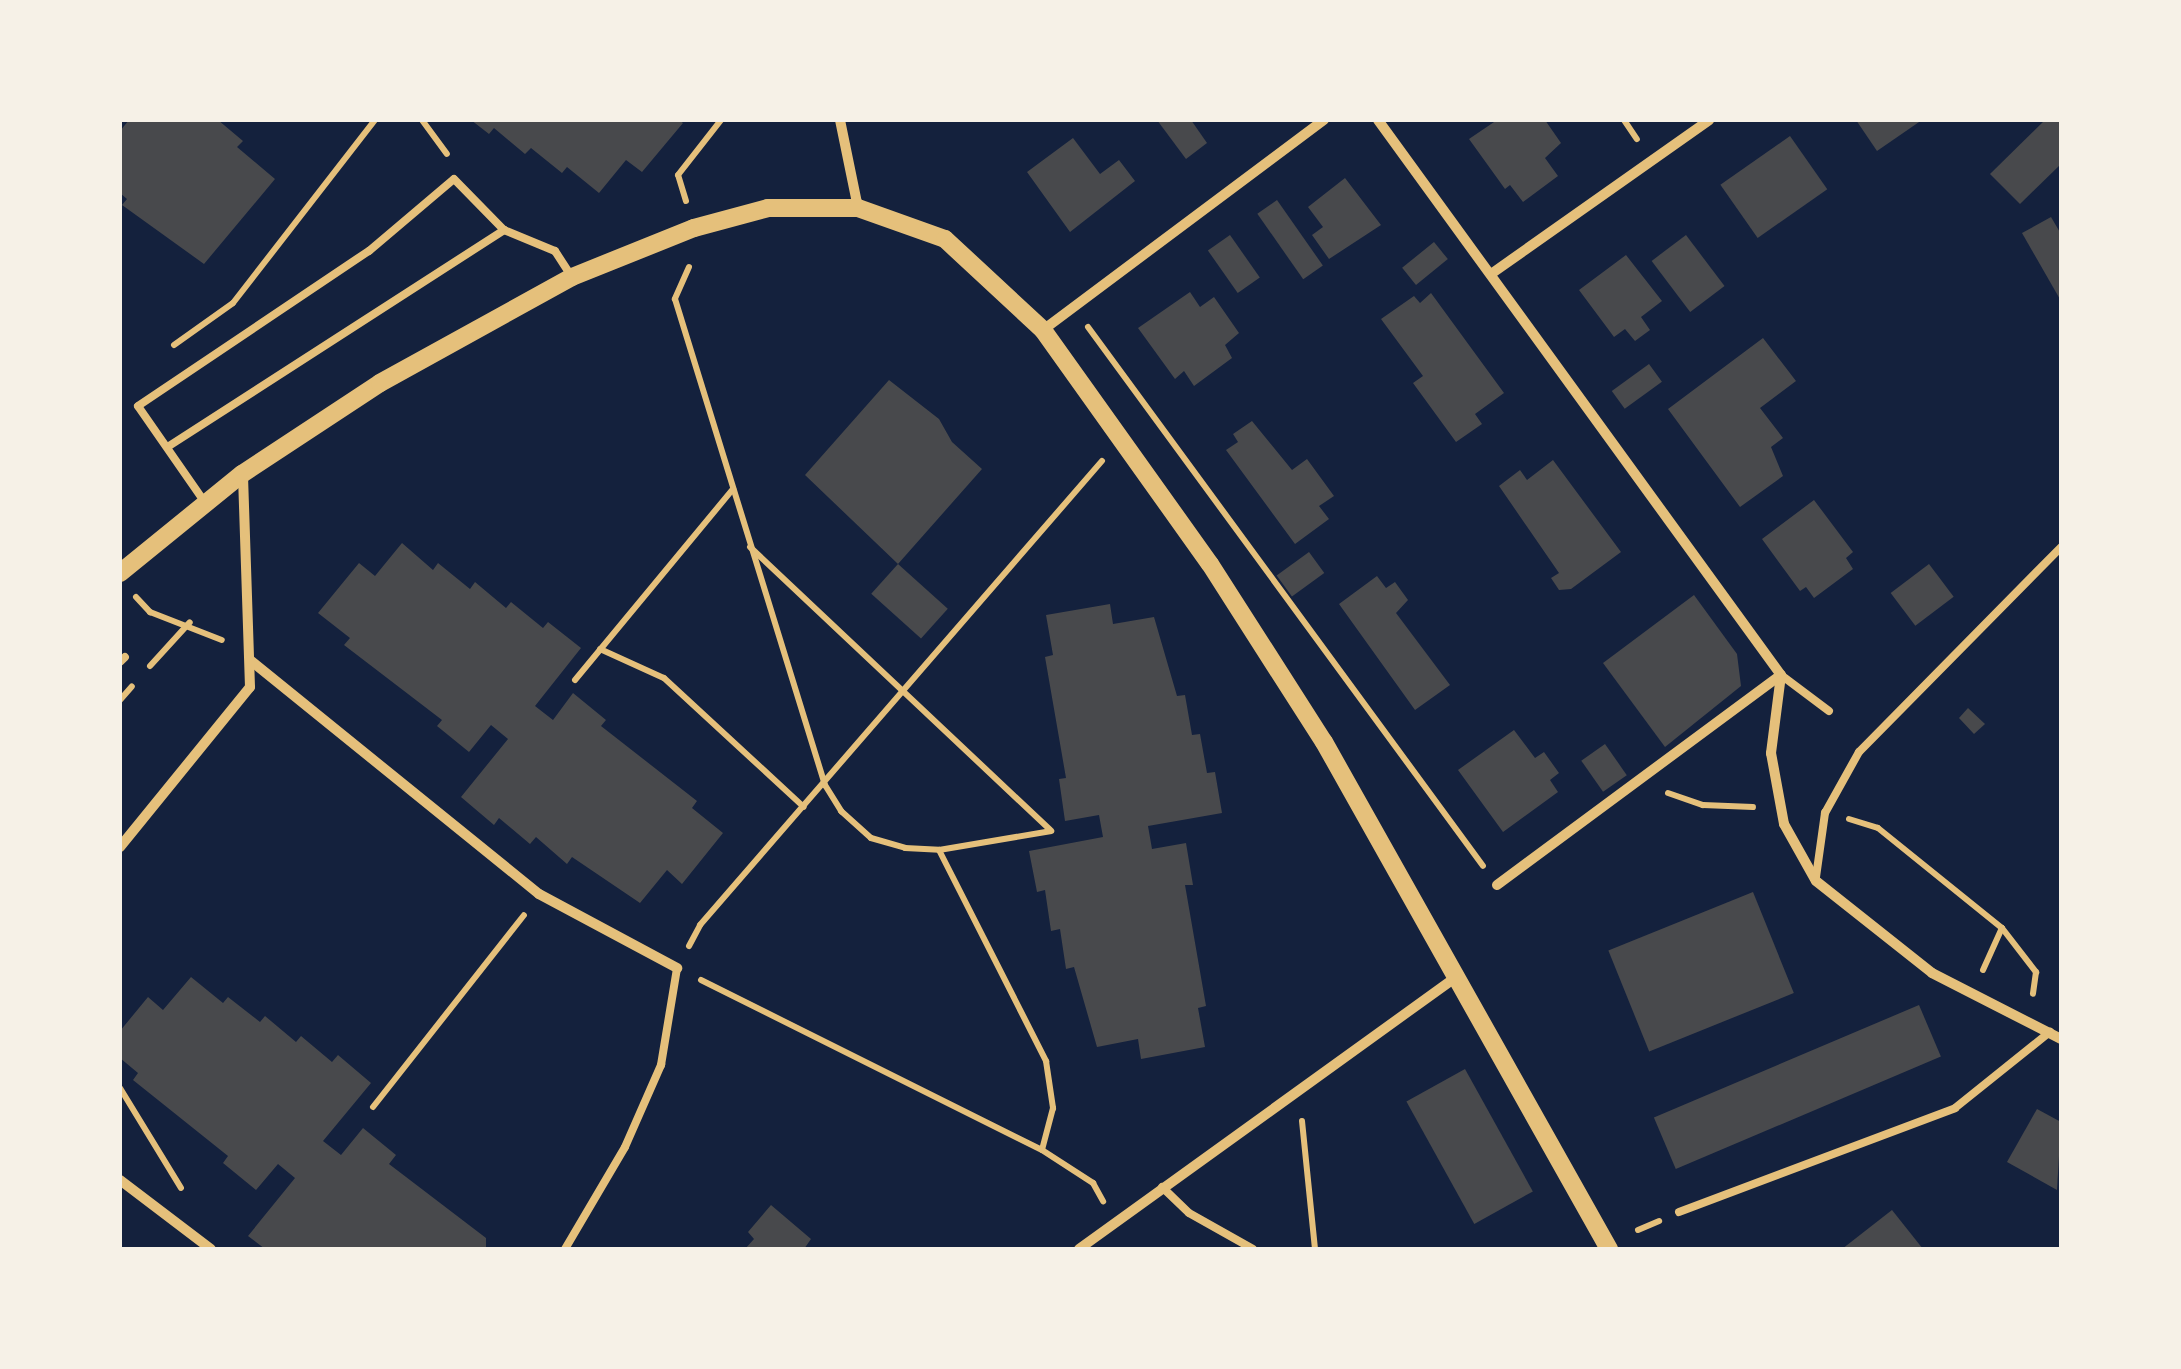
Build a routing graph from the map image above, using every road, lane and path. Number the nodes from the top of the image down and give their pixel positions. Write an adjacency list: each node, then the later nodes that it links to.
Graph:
1 (375, 120): 15 (path)
2 (422, 120): 7 (path)
3 (840, 120): 8 (street)
4 (1324, 120): 12 (street)
5 (1378, 120): 10 (street)
6 (1709, 120): 10 (street)
7 (454, 179): 9 (lane); 17 (lane)
8 (858, 208): 11 (street); 14 (street)
9 (504, 230): 11 (lane); 17 (lane)
10 (1491, 274): 28 (street)
11 (572, 277): 18 (street)
12 (1072, 307): 14 (street); 40 (path)
13 (681, 320): 19 (path)
14 (1043, 330): 16 (street)
15 (168, 349)
16 (1122, 437): 30 (path); 44 (street)
17 (169, 446): 20 (lane)
18 (242, 474): 20 (street); 27 (street)
19 (733, 488): 21 (path); 25 (path)
20 (206, 504): 23 (street)
21 (749, 546): 30 (path); 33 (path)
22 (2061, 547): 35 (lane)
23 (120, 573)
24 (190, 622): 26 (path)
25 (600, 649): 29 (path); 34 (path)
26 (155, 660)
27 (250, 660): 37 (street); 41 (street)
28 (1781, 675): 31 (lane); 32 (street); 36 (street)
29 (574, 680)
30 (902, 692): 33 (path); 38 (path)
31 (1829, 712)
32 (1640, 782): 36 (path); 40 (street)
33 (825, 785): 34 (path); 38 (path)
34 (804, 807): 43 (path)
35 (1825, 812): 39 (lane); 42 (path)
36 (1784, 824): 39 (street)
37 (120, 847)
38 (939, 850): 53 (path)
39 (1816, 881): 45 (street)
40 (1497, 885)
41 (539, 894): 43 (street); 52 (path)
42 (2002, 928): 45 (path); 47 (path)
43 (677, 968): 53 (path); 60 (lane)
44 (1452, 980): 51 (street); 64 (street)
45 (1971, 994): 47 (street)
46 (2061, 1022): 48 (street)
47 (2030, 1025): 48 (street)
48 (2050, 1032): 49 (street); 58 (lane)
49 (2061, 1039)
50 (120, 1088): 57 (path)
51 (1296, 1092): 56 (street); 63 (path)
52 (373, 1107)
53 (1042, 1150): 55 (path)
54 (120, 1180): 59 (street)
55 (1093, 1183)
56 (1162, 1186): 61 (street); 62 (lane)
57 (188, 1201)
58 (1679, 1212)
59 (211, 1249)
60 (565, 1249)
61 (1079, 1249)
62 (1253, 1249)
63 (1315, 1249)
64 (1608, 1249)

